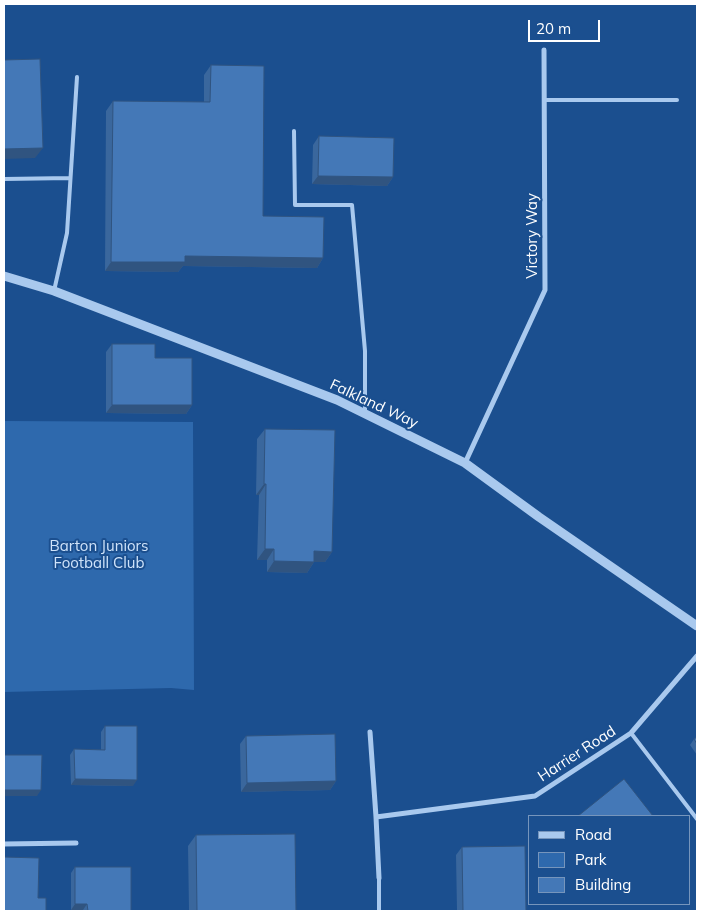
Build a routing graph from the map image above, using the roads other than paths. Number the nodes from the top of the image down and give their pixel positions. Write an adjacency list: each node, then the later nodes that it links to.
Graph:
1 (544, 50): 3 (street, Victory Way)
2 (77, 77): 6 (lane)
3 (544, 100): 4 (lane); 11 (street, Victory Way)
4 (677, 100)
5 (294, 131): 10 (lane)
6 (70, 178): 7 (lane); 9 (lane)
7 (4, 179)
8 (4, 276): 9 (street, Falkland Way)
9 (54, 291): 10 (street, Falkland Way)
10 (365, 414): 11 (street, Falkland Way)
11 (464, 463): 12 (street, Falkland Way)
12 (697, 626)
13 (697, 656): 15 (street, Harrier Road)
14 (370, 732): 16 (street)
15 (631, 733): 16 (street, Harrier Road); 17 (lane)
16 (376, 817): 20 (street)
17 (697, 818)
18 (76, 843): 19 (street)
19 (4, 844)
20 (379, 878): 21 (lane)
21 (379, 911)

